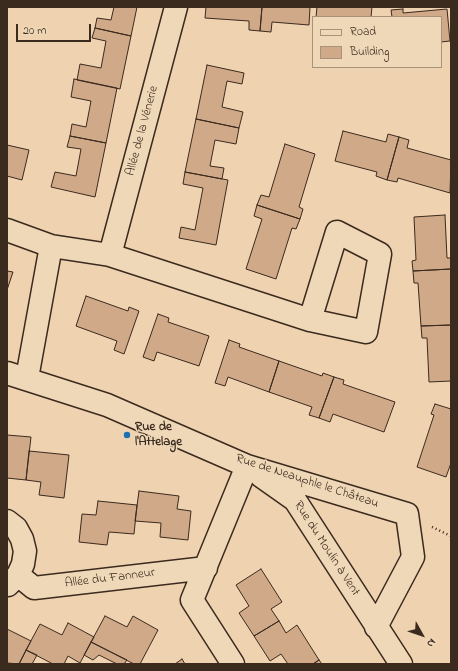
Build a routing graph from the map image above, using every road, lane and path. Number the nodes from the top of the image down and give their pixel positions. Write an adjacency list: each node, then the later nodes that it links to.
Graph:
1 (176, 7): 4 (street, Allée de la Vénerie)
2 (7, 230): 3 (street)
3 (51, 246): 4 (street); 6 (street)
4 (110, 255): 5 (street)
5 (310, 320): 5 (street)
6 (17, 376): 7 (street, Rue de Neauphle le Château)
7 (247, 466): 9 (street); 11 (street, Rue du Moulin à Vent); 11 (street, Rue de Neauphle le Château)
8 (7, 521): 10 (street, Allée du Fanneur)
9 (206, 568): 10 (street, Allée du Fanneur); 12 (street)
10 (12, 580)
11 (376, 627): 13 (street, Rue du Moulin à Vent)
12 (233, 664)
13 (401, 664)

